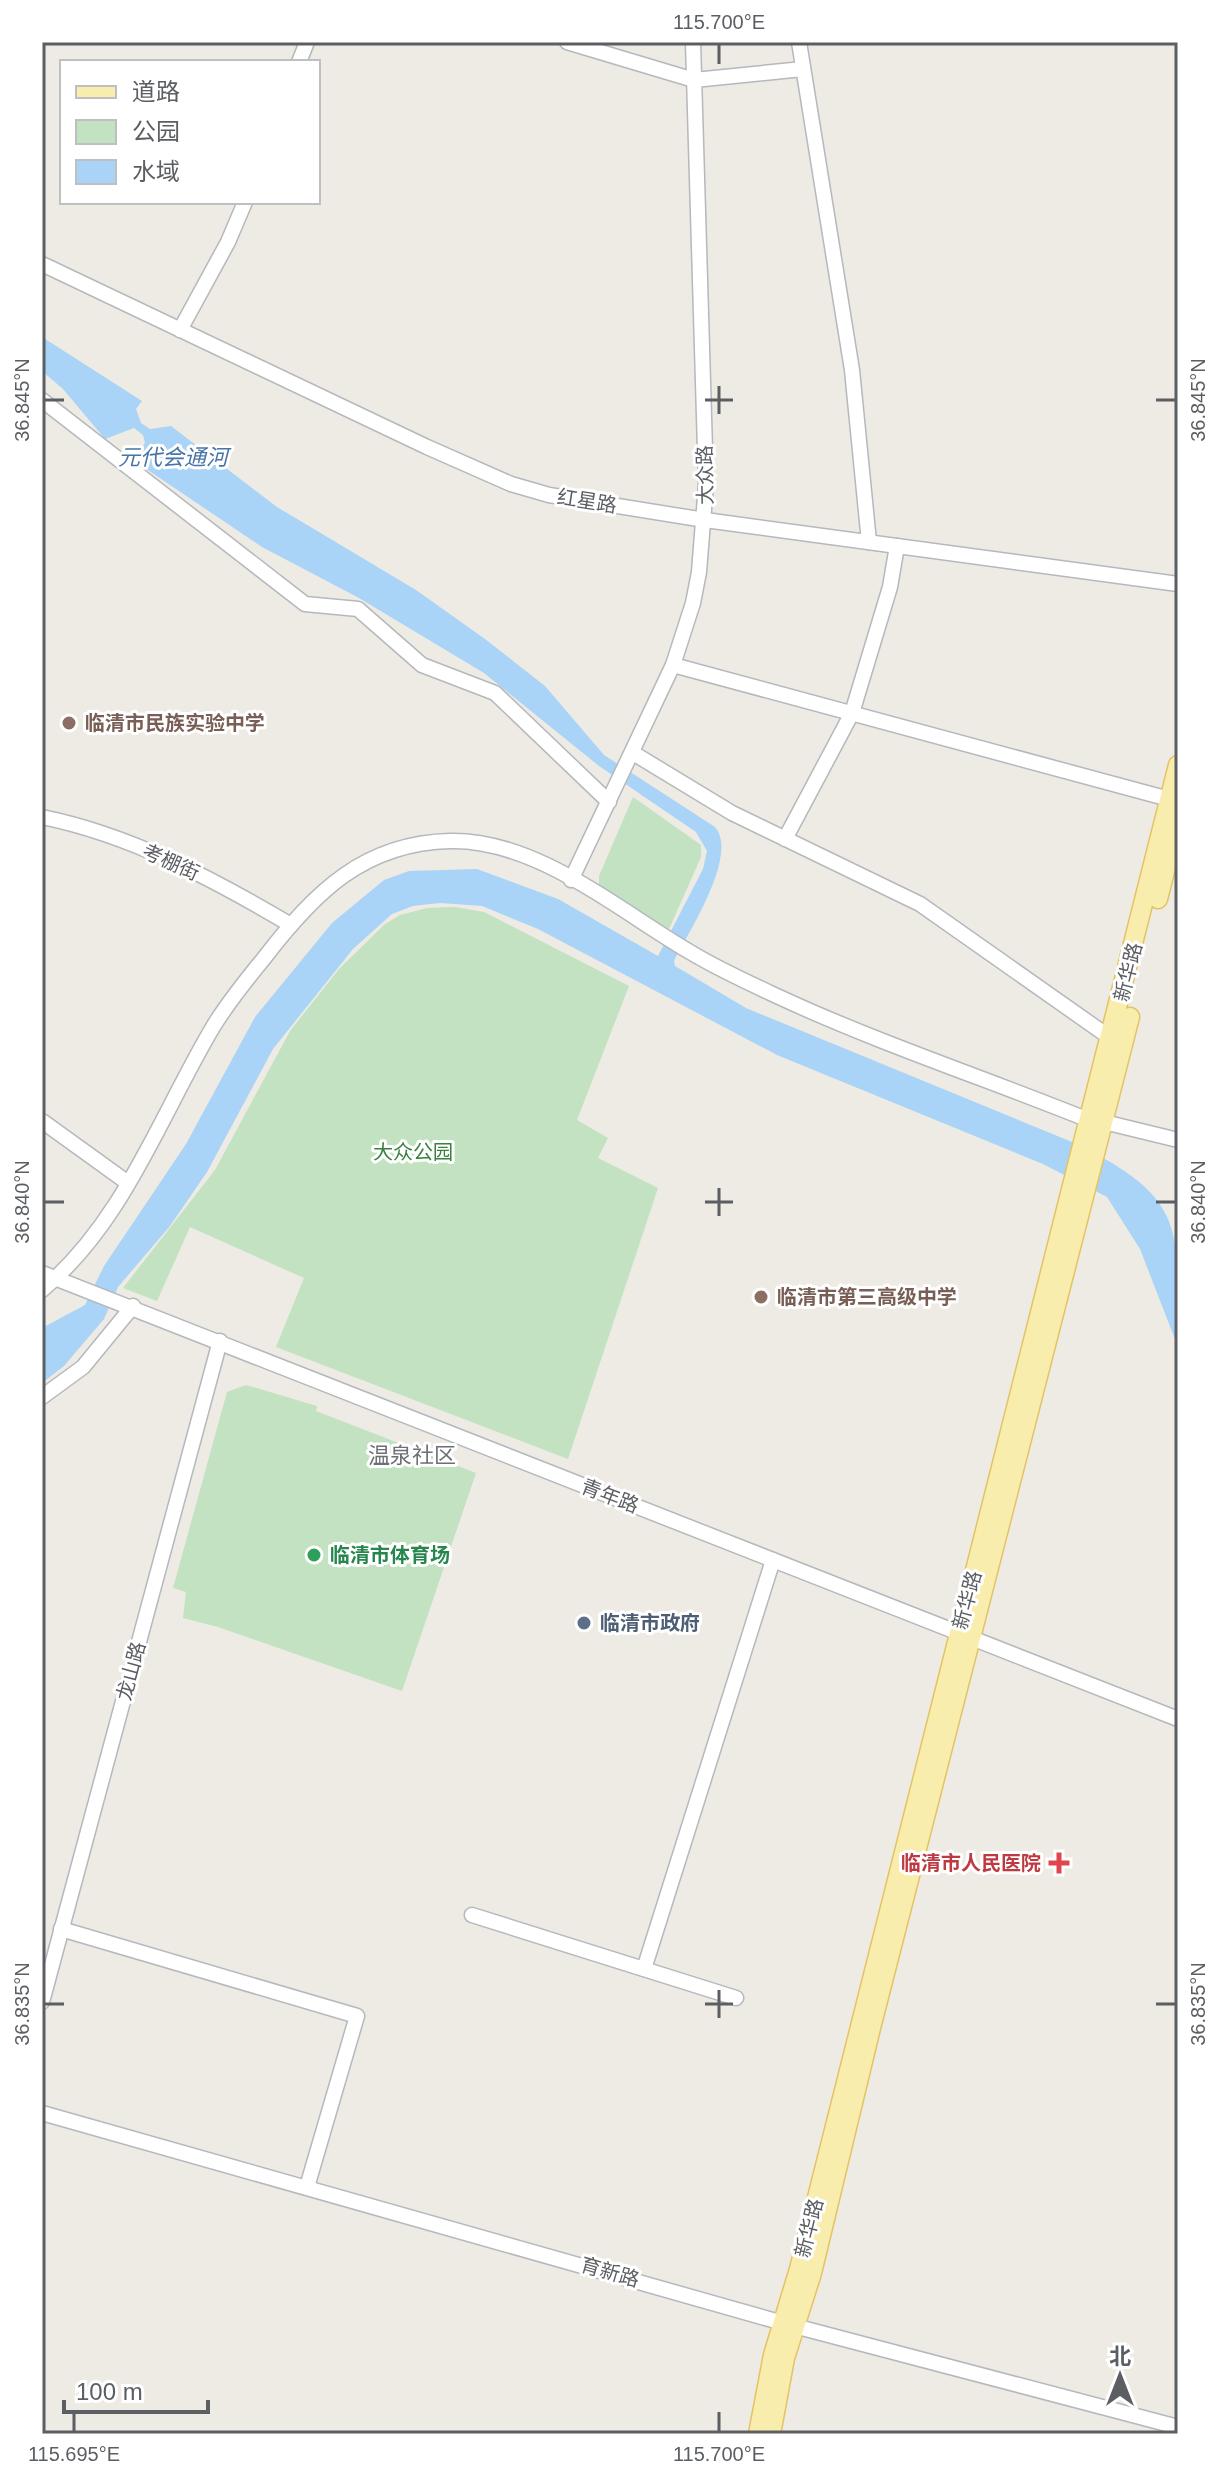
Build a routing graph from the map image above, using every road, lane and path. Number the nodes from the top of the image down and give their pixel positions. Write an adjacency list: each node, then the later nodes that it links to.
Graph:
1 (567, 42): 5 (street)
2 (693, 42): 5 (street, 大众路)
3 (799, 42): 4 (street)
4 (803, 69): 5 (street); 11 (street)
5 (694, 80): 10 (street, 大众路)
6 (244, 204): 8 (street)
7 (42, 264): 8 (street, 红星路)
8 (180, 330): 10 (street, 红星路)
9 (42, 400): 19 (street)
10 (705, 520): 11 (street, 红星路); 14 (street, 大众路)
11 (869, 542): 12 (street, 红星路)
12 (897, 546): 13 (street, 红星路); 15 (street)
13 (1178, 584)
14 (673, 665): 15 (street); 16 (street, 大众路)
15 (852, 713): 18 (street); 22 (street)
16 (633, 753): 19 (street, 大众路); 22 (street)
17 (1178, 765): 18 (main road, 新华路)
18 (1169, 799): 25 (main road, 新华路)
19 (609, 802): 23 (street, 大众路)
20 (42, 817): 24 (street, 考棚街)
21 (1178, 820): 27 (main road, 新华路)
22 (785, 839): 25 (street)
23 (571, 880): 24 (street); 27 (street)
24 (291, 925): 29 (street)
25 (1112, 1039): 27 (main road, 新华路)
26 (42, 1121): 29 (street)
27 (1096, 1128): 28 (street); 36 (main road, 新华路)
28 (1178, 1140)
29 (128, 1183): 30 (street)
30 (49, 1275): 31 (street); 32 (street, 青年路)
31 (42, 1290)
32 (133, 1306): 33 (street, 青年路); 34 (street)
33 (220, 1341): 35 (street, 青年路); 39 (street, 龙山路)
34 (42, 1397)
35 (773, 1560): 36 (street, 青年路); 40 (street)
36 (964, 1635): 37 (street, 青年路); 45 (main road, 新华路)
37 (1178, 1719)
38 (472, 1915): 40 (street)
39 (61, 1929): 42 (street, 龙山路); 44 (street)
40 (644, 1969): 41 (street)
41 (736, 1998)
42 (42, 2002)
43 (42, 2113): 44 (street, 育新路)
44 (307, 2187): 45 (street, 育新路)
45 (789, 2324): 46 (street, 育新路); 47 (main road, 新华路); 48 (main road, 新华路)
46 (1178, 2427)
47 (758, 2434)
48 (771, 2434)

